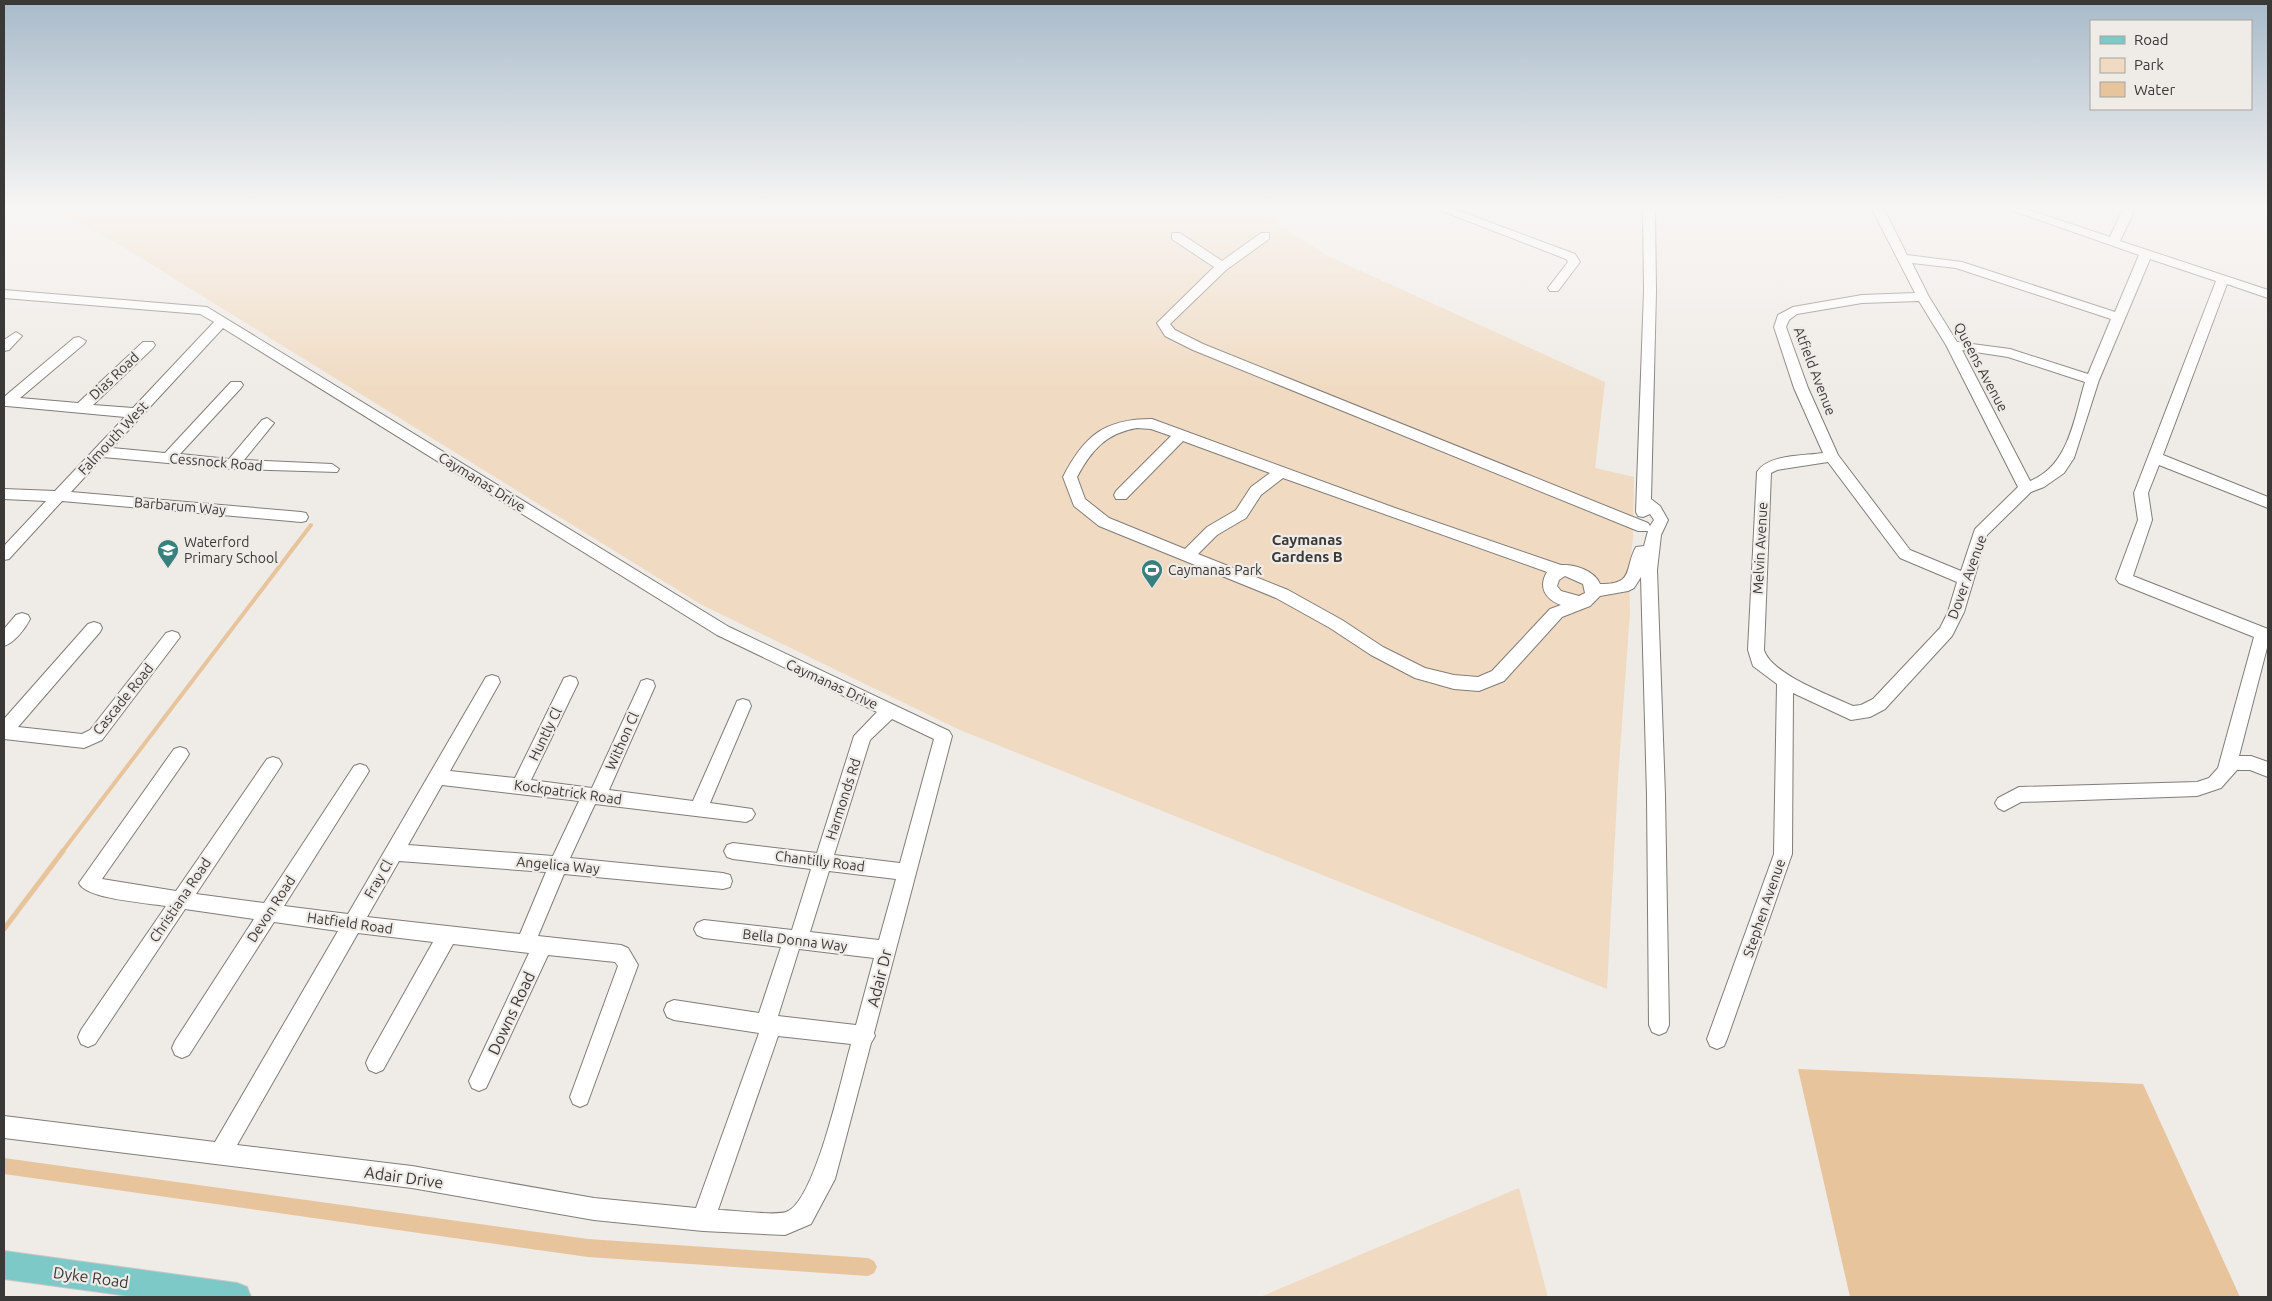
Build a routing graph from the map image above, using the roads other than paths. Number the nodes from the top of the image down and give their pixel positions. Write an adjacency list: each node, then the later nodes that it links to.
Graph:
1 (1219, 270): 41 (street)
2 (1568, 270): 9 (street)
3 (1649, 270): 38 (street)
4 (1910, 270): 12 (street, Queens Avenue)
5 (1972, 270): 13 (street)
6 (2138, 270): 13 (street, Dover Avenue)
7 (2197, 270): 8 (street)
8 (2223, 278): 11 (street); 30 (street)
9 (1554, 288)
10 (4, 294): 14 (street, Caymanas Drive)
11 (2268, 294)
12 (1924, 297): 18 (street, Queens Avenue); 29 (street, Atfield Avenue)
13 (2117, 317): 20 (street, Dover Avenue)
14 (222, 322): 24 (street, Falmouth West); 57 (street, Caymanas Drive)
15 (16, 336): 19 (street)
16 (79, 341): 22 (street)
17 (148, 345): 23 (street, Dias Road)
18 (1953, 345): 20 (street); 34 (street, Queens Avenue)
19 (4, 347)
20 (2092, 380): 34 (street, Dover Avenue)
21 (236, 385): 28 (street)
22 (6, 402): 23 (street)
23 (81, 408): 24 (street)
24 (136, 413): 27 (street, Falmouth West)
25 (267, 423): 31 (street)
26 (1181, 435): 33 (street); 36 (street); 43 (street)
27 (99, 452): 28 (street, Cessnock Road); 37 (street, Falmouth West)
28 (170, 457): 31 (street, Cessnock Road)
29 (1832, 457): 45 (street); 52 (street, Melvin Avenue)
30 (2156, 458): 39 (street); 49 (street)
31 (233, 464): 32 (street, Cessnock Road)
32 (332, 470)
33 (1281, 472): 43 (street); 44 (street)
34 (2026, 488): 45 (street, Dover Avenue)
35 (4, 494): 37 (street, Barbarum Way)
36 (1121, 495)
37 (59, 496): 40 (street, Barbarum Way); 42 (street, Falmouth West)
38 (1644, 501): 41 (street); 87 (street)
39 (2268, 503)
40 (301, 517)
41 (1643, 527): 46 (street)
42 (4, 555)
43 (1188, 555): 46 (street)
44 (1561, 571): 46 (street); 46 (street)
45 (1966, 579): 52 (street, Dover Avenue)
46 (1589, 596)
47 (22, 619): 51 (street)
48 (94, 628): 58 (street)
49 (2266, 635): 62 (street)
50 (172, 637): 58 (street, Cascade Road)
51 (4, 640)
52 (1785, 681): 90 (street, Stephen Avenue)
53 (492, 682): 65 (street, Fray Cl)
54 (570, 683): 66 (street, Huntly Cl)
55 (647, 686): 67 (street, Withon Cl)
56 (743, 706): 69 (street)
57 (890, 711): 59 (street, Caymanas Drive); 73 (street, Harmonds Rd)
58 (4, 732)
59 (943, 736): 75 (street, Adair Dr)
60 (180, 754): 77 (street, Hatfield Road)
61 (273, 764): 77 (street, Christiana Road)
62 (2226, 770): 63 (street); 68 (street)
63 (2268, 770)
64 (360, 771): 78 (street, Devon Road)
65 (436, 778): 66 (street, Kockpatrick Road); 72 (street, Fray Cl)
66 (520, 785): 67 (street, Kockpatrick Road)
67 (594, 796): 69 (street, Kockpatrick Road); 74 (street, Withon Cl)
68 (2004, 802)
69 (698, 809): 70 (street, Kockpatrick Road)
70 (746, 814)
71 (733, 851): 73 (street, Chantilly Road)
72 (393, 852): 74 (street, Angelica Way); 79 (street, Fray Cl)
73 (823, 862): 75 (street, Chantilly Road); 82 (street, Harmonds Rd)
74 (558, 865): 76 (street, Angelica Way); 83 (street, Downs Road)
75 (907, 872): 84 (street, Adair Dr)
76 (723, 881)
77 (179, 901): 78 (street, Hatfield Road); 89 (street, Christiana Road)
78 (270, 911): 79 (street, Hatfield Road); 91 (street, Devon Road)
79 (352, 925): 81 (street, Hatfield Road); 96 (street, Fray Cl)
80 (704, 930): 82 (street, Bella Donna Way)
81 (447, 936): 83 (street, Hatfield Road); 92 (street)
82 (796, 940): 84 (street, Bella Donna Way); 86 (street, Harmonds Rd)
83 (534, 944): 93 (street, Downs Road); 94 (street, Hatfield Road)
84 (886, 950): 88 (street, Adair Dr)
85 (674, 1010): 86 (street)
86 (768, 1024): 88 (street); 98 (street, Harmonds Rd)
87 (1659, 1025)
88 (865, 1036): 97 (street, Adair Dr)
89 (88, 1037)
90 (1717, 1039)
91 (182, 1048)
92 (376, 1063)
93 (479, 1081)
94 (580, 1097)
95 (4, 1127): 96 (street, Adair Drive)
96 (220, 1154): 98 (street, Adair Drive)
97 (803, 1216): 98 (street, Adair Drive)
98 (703, 1220)
99 (4, 1265): 100 (main road, Dyke Road)
100 (237, 1297)

